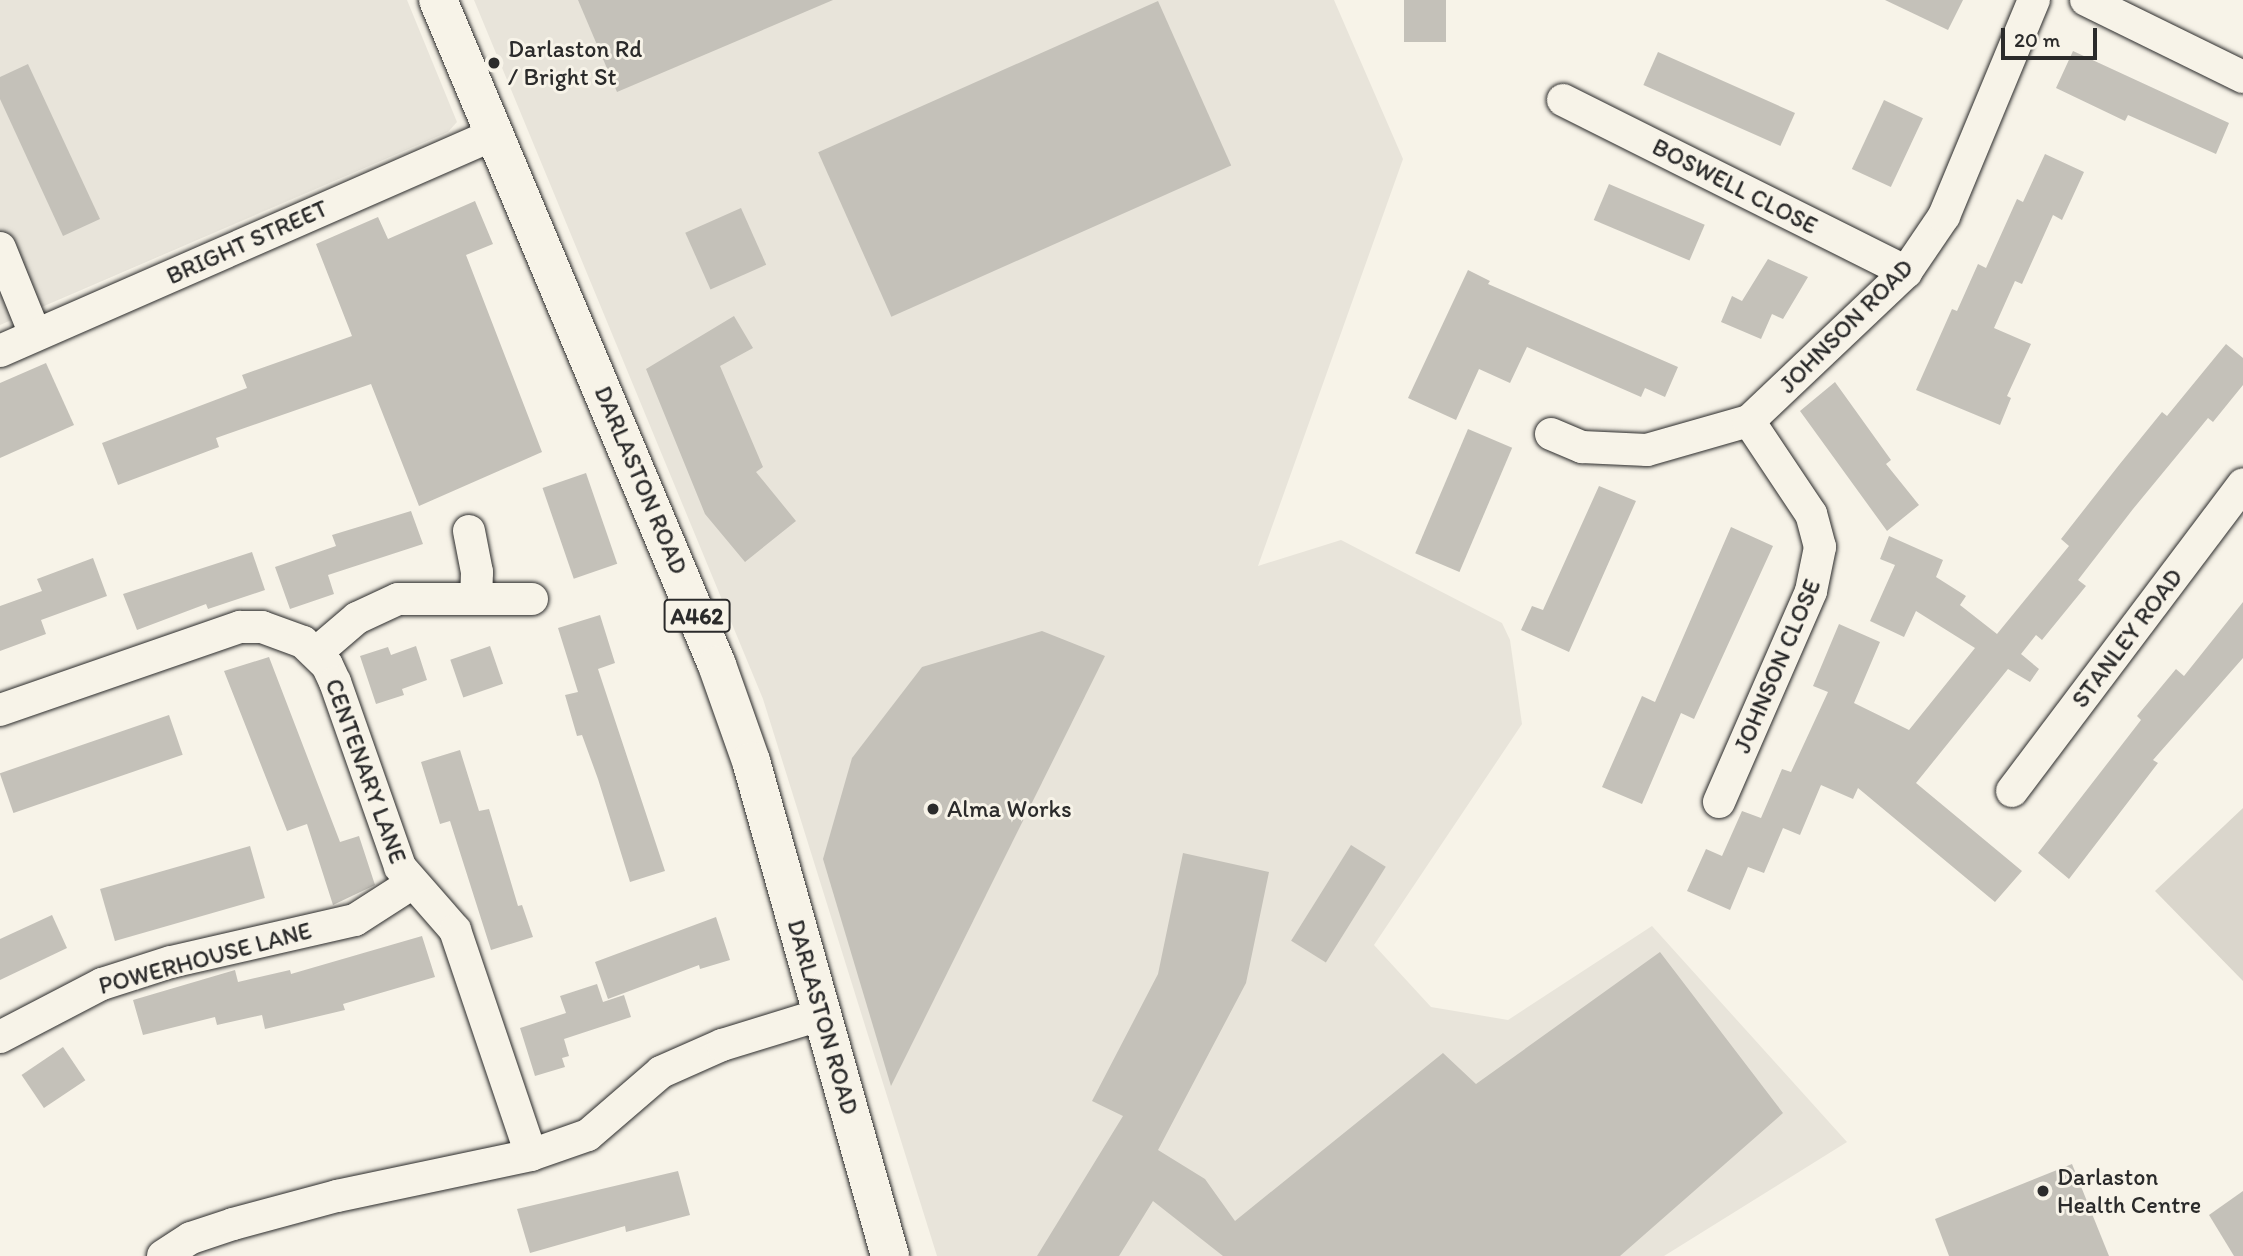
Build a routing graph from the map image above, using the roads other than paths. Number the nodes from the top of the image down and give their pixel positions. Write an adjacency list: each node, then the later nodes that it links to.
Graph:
1 (438, 0): 6 (main road, DARLASTON ROAD / A462)
2 (2034, 0): 8 (street, JOHNSON ROAD)
3 (2086, 0): 4 (street)
4 (2243, 77)
5 (1563, 100): 8 (street, BOSWELL CLOSE)
6 (495, 134): 9 (street, BRIGHT STREET); 22 (main road, DARLASTON ROAD / A462)
7 (0, 248): 9 (street)
8 (1906, 272): 11 (street, JOHNSON ROAD)
9 (36, 334): 10 (street, BRIGHT STREET)
10 (0, 351)
11 (1749, 421): 12 (street, JOHNSON ROAD); 20 (street, JOHNSON CLOSE)
12 (1551, 434)
13 (2243, 484): 19 (street, STANLEY ROAD)
14 (469, 531): 15 (street)
15 (476, 597): 16 (street); 17 (street)
16 (531, 600)
17 (316, 653): 18 (street, CENTENARY LANE); 21 (street, CENTENARY LANE)
18 (0, 710)
19 (2012, 791)
20 (1719, 802)
21 (411, 884): 23 (street, POWERHOUSE LANE); 24 (street, CENTENARY LANE)
22 (823, 1014): 24 (street); 26 (main road, DARLASTON ROAD / A462)
23 (0, 1037)
24 (531, 1155): 25 (street)
25 (163, 1256)
26 (890, 1256)

